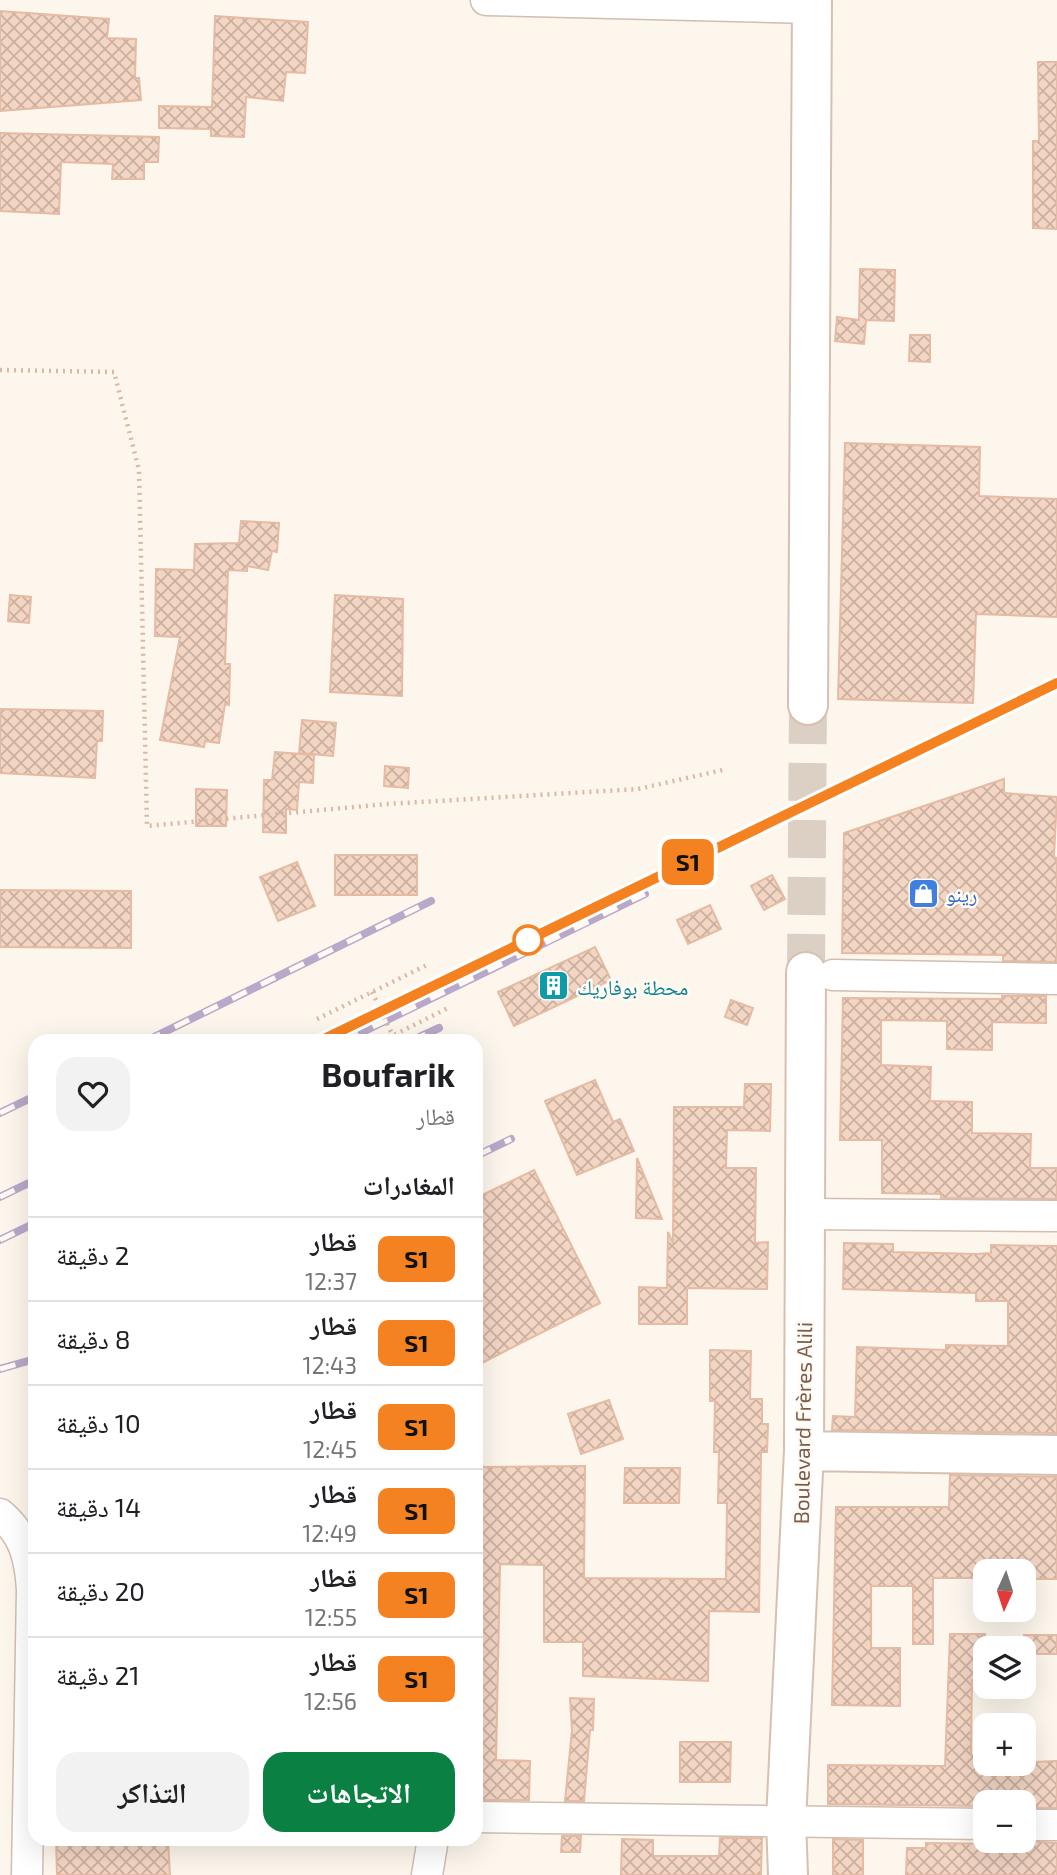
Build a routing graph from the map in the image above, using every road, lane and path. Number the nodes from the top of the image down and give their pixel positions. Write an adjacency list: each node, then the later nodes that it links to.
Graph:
1 (486, 0): 2 (street)
2 (812, 4): 4 (main road)
3 (0, 370): 5 (path)
4 (808, 705)
5 (727, 769)
6 (427, 965): 9 (path)
7 (819, 973): 8 (street); 14 (main road, Boulevard Frères Alili)
8 (1057, 979)
9 (372, 992): 11 (path); 12 (path, bridge)
10 (450, 1007): 13 (path)
11 (317, 1019)
12 (392, 1034)
13 (397, 1034)
14 (806, 1214): 15 (street); 16 (main road, Boulevard Frères Alili)
15 (1057, 1216)
16 (804, 1451): 17 (main road); 22 (main road, Boulevard Frères Alili)
17 (1057, 1455)
18 (0, 1514): 19 (street)
19 (28, 1557)
20 (483, 1817): 22 (street)
21 (28, 1818): 27 (street)
22 (786, 1821): 23 (street); 29 (main road, Boulevard Frères Alili)
23 (973, 1824)
24 (1036, 1825): 25 (street)
25 (1057, 1825)
26 (432, 1846): 28 (street)
27 (27, 1875)
28 (427, 1875)
29 (788, 1875)

